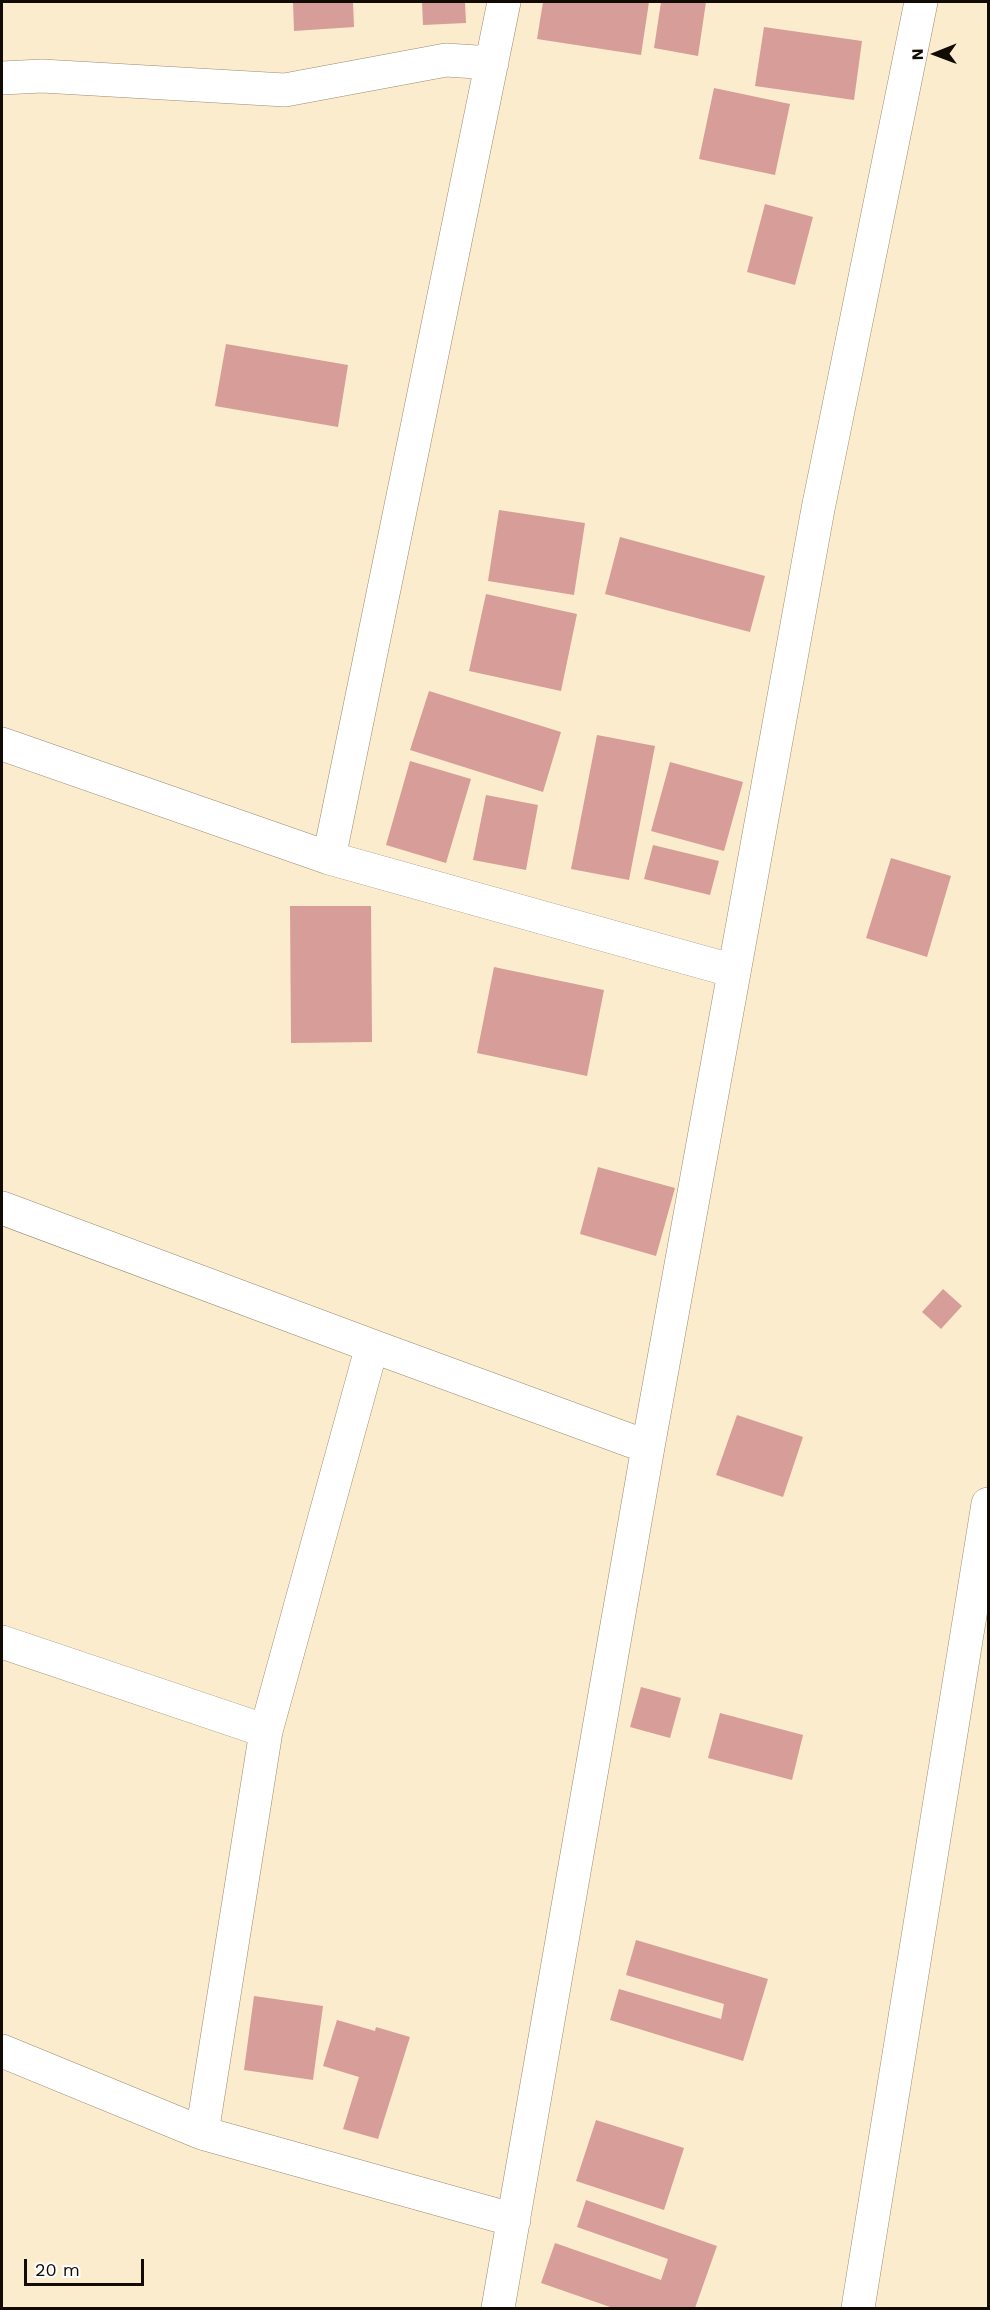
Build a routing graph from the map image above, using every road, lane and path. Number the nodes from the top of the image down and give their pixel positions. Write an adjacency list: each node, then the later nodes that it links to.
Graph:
1 (504, 2): 3 (street)
2 (921, 2): 7 (street)
3 (492, 63): 4 (street); 6 (street)
4 (2, 78)
5 (2, 744): 6 (street)
6 (329, 858): 7 (street)
7 (734, 971): 10 (street)
8 (2, 1208): 9 (street)
9 (372, 1346): 10 (street); 13 (street)
10 (648, 1447): 16 (street)
11 (988, 1504): 18 (street)
12 (2, 1642): 13 (street)
13 (266, 1731): 15 (street)
14 (2, 2051): 15 (street)
15 (202, 2133): 16 (street)
16 (514, 2220): 17 (street)
17 (498, 2308)
18 (858, 2308)

